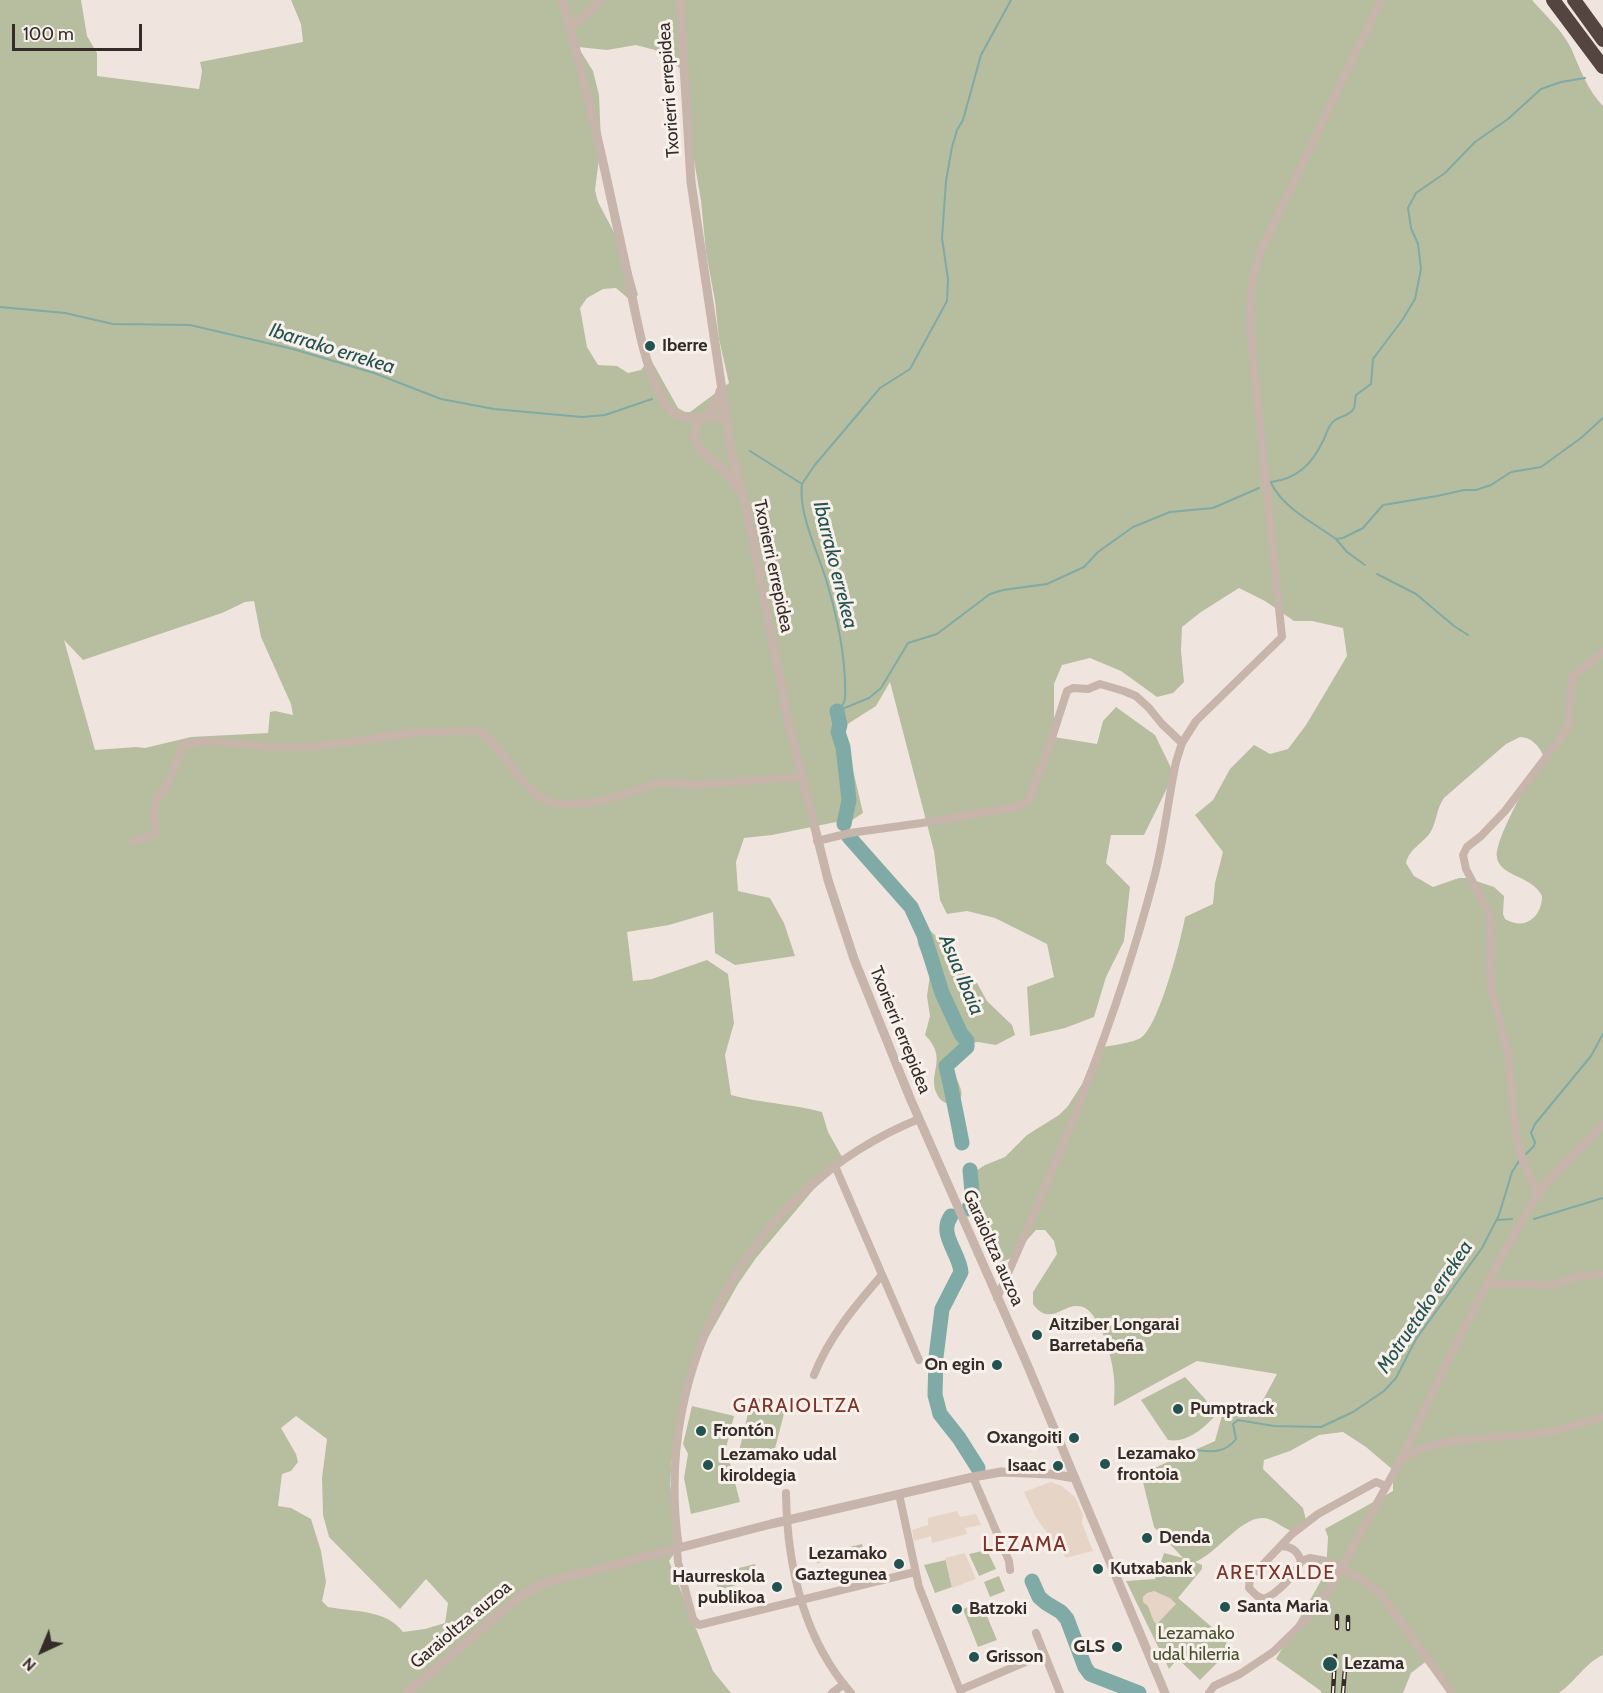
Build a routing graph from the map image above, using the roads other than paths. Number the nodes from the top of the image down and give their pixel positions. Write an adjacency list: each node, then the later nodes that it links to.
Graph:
1 (562, 0): 7 (street)
2 (601, 0): 7 (street)
3 (680, 0): 10 (street, Txorierri errepidea)
4 (1381, 0): 17 (street)
5 (1553, 0): 9 (highway)
6 (1574, 0): 8 (highway)
7 (569, 26): 11 (street)
8 (1603, 40)
9 (1603, 67)
10 (721, 389): 11 (street); 12 (street, Txorierri errepidea)
11 (704, 417): 12 (street); 14 (street)
12 (729, 428): 13 (street, Txorierri errepidea)
13 (731, 450): 14 (street); 15 (street, Txorierri errepidea)
14 (716, 462): 15 (street)
15 (742, 497): 18 (street, Txorierri errepidea)
16 (1603, 652): 24 (street)
17 (1182, 743): 20 (street); 28 (street)
18 (801, 777): 19 (street); 20 (street, Txorierri errepidea)
19 (133, 841)
20 (817, 841): 21 (street, Txorierri errepidea)
21 (919, 1119): 23 (street); 28 (street, Garaioltza auzoa)
22 (1603, 1125): 24 (street)
23 (835, 1166): 26 (street); 40 (street)
24 (1537, 1194): 27 (street)
25 (1603, 1274): 27 (street)
26 (882, 1275): 29 (street); 30 (street)
27 (1488, 1283): 32 (street)
28 (997, 1298): 34 (street, Garaioltza auzoa)
29 (919, 1360)
30 (814, 1375)
31 (1603, 1417): 32 (street)
32 (1402, 1459): 35 (street)
33 (972, 1477): 34 (street, Garaioltza auzoa); 37 (street, Garaioltza auzoa); 43 (street)
34 (1075, 1478): 54 (street, Garaioltza auzoa)
35 (1386, 1486): 39 (street); 42 (street)
36 (786, 1492): 38 (street)
37 (900, 1494): 38 (street, Garaioltza auzoa); 44 (street)
38 (786, 1521): 40 (street, Garaioltza auzoa); 45 (street)
39 (1281, 1546): 41 (street); 41 (street)
40 (678, 1548): 45 (street); 50 (street, Garaioltza auzoa)
41 (1301, 1561): 42 (street)
42 (1341, 1569): 55 (street); 56 (street)
43 (1010, 1570)
44 (915, 1572): 45 (street); 49 (street)
45 (801, 1600): 48 (street)
46 (1036, 1633): 47 (street)
47 (1044, 1654): 49 (street); 53 (street)
48 (844, 1684): 51 (street); 52 (street)
49 (961, 1691)
50 (407, 1693)
51 (832, 1693)
52 (851, 1693)
53 (1060, 1693)
54 (1165, 1693)
55 (1209, 1693)
56 (1452, 1693)

